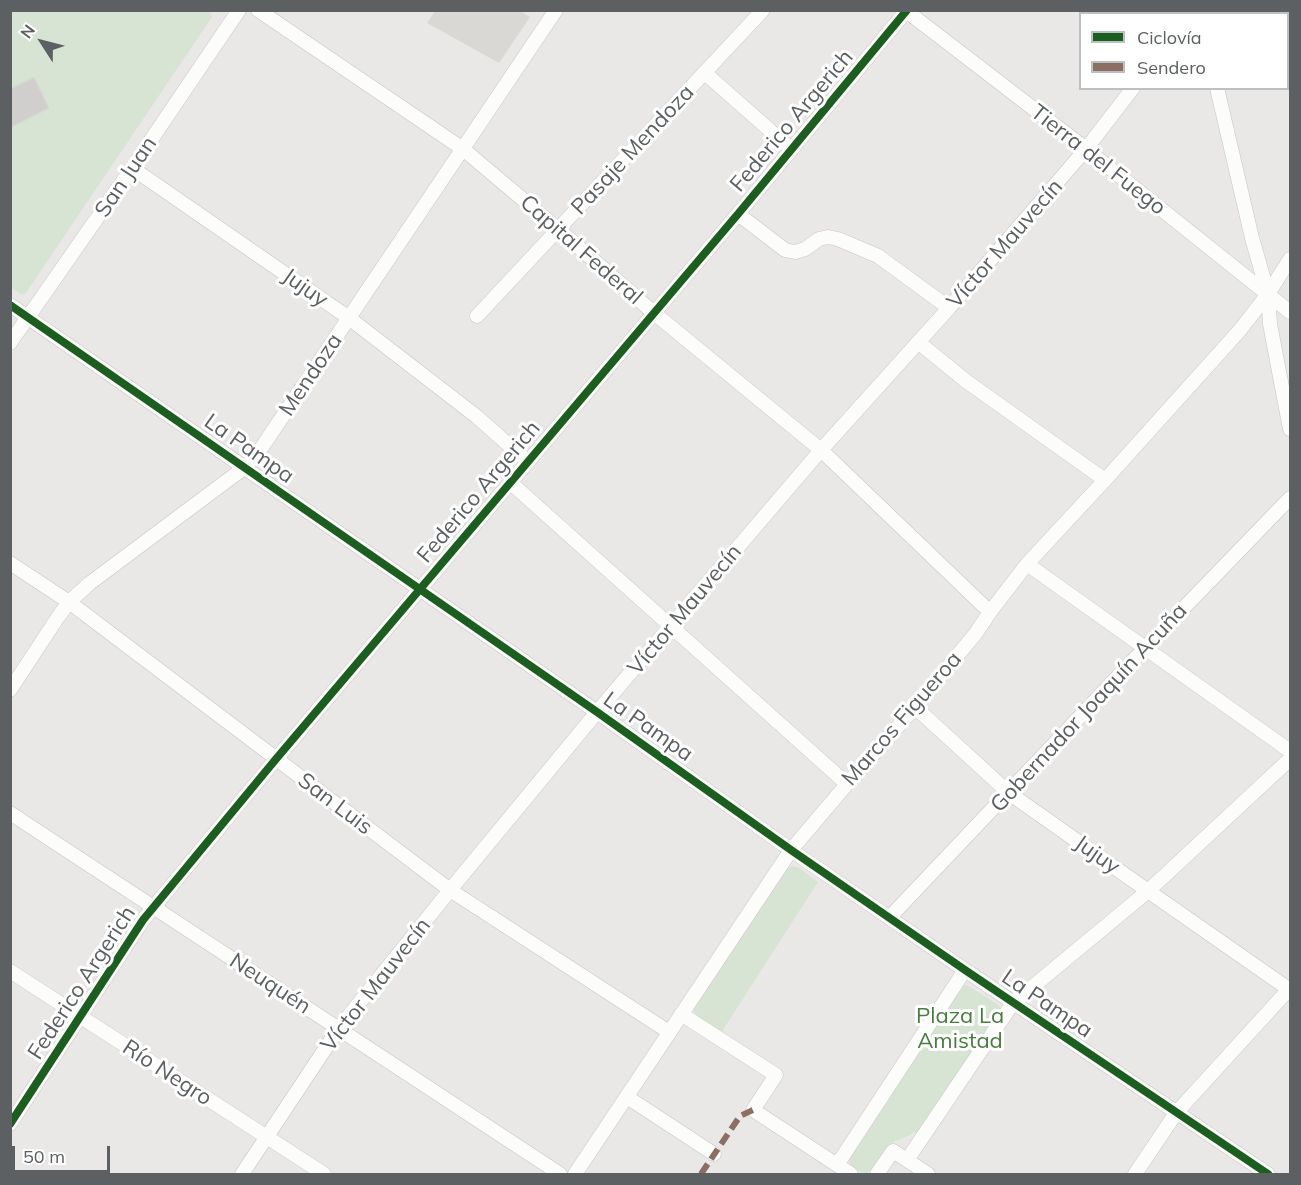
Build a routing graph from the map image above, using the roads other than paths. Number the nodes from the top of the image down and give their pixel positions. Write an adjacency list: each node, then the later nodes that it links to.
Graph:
1 (239, 10): 12 (street, San Juan)
2 (258, 10): 9 (street, Capital Federal)
3 (556, 10): 9 (street, Mendoza)
4 (763, 10): 6 (street, Pasaje Mendoza)
5 (906, 11): 10 (street, Federico Argerich); 11 (street, Tierra del Fuego)
6 (705, 74): 10 (street); 14 (street, Pasaje Mendoza)
7 (1130, 90): 11 (street, Víctor Mauvecín)
8 (1216, 90): 16 (street)
9 (463, 149): 14 (street, Capital Federal); 23 (street, Mendoza)
10 (791, 149): 13 (street, Federico Argerich)
11 (1086, 149): 16 (street, Tierra del Fuego); 18 (street, Víctor Mauvecín)
12 (132, 168): 22 (street, San Juan); 23 (street, Jujuy)
13 (738, 214): 18 (street); 20 (street, Federico Argerich)
14 (559, 230): 20 (street, Capital Federal); 21 (street, Pasaje Mendoza)
15 (1290, 259): 16 (street, Marcos Figueroa)
16 (1268, 294): 19 (street, Tierra del Fuego); 26 (street); 30 (street, Marcos Figueroa)
17 (10, 305): 22 (street, La Pampa)
18 (949, 308): 24 (street, Víctor Mauvecín)
19 (1290, 312)
20 (654, 313): 27 (street, Capital Federal); 28 (street, Federico Argerich)
21 (477, 316)
22 (29, 318): 25 (street, San Juan); 29 (street, La Pampa)
23 (349, 318): 28 (street, Jujuy); 29 (street, Mendoza)
24 (918, 342): 27 (street, Víctor Mauvecín); 30 (street)
25 (10, 343)
26 (1290, 429)
27 (821, 450): 37 (street, Capital Federal); 38 (street, Víctor Mauvecín)
28 (528, 462): 31 (street, Federico Argerich)
29 (244, 468): 35 (street, La Pampa); 36 (street, Mendoza)
30 (1105, 480): 34 (street, Marcos Figueroa)
31 (511, 483): 35 (street, Federico Argerich); 38 (street)
32 (1290, 498): 39 (street, Gobernador Joaquín Acuña)
33 (10, 563): 36 (street, San Luis)
34 (1027, 564): 37 (street, Marcos Figueroa); 39 (street)
35 (420, 590): 42 (street, La Pampa); 44 (street, Federico Argerich)
36 (69, 602): 40 (street, Mendoza); 44 (street, San Luis)
37 (990, 612): 41 (street, Marcos Figueroa)
38 (670, 626): 42 (street, Víctor Mauvecín); 46 (street)
39 (1145, 648): 43 (street); 47 (street, Gobernador Joaquín Acuña)
40 (10, 690)
41 (915, 707): 46 (street, Marcos Figueroa); 47 (street, Jujuy)
42 (597, 712): 49 (street, La Pampa); 50 (street, Víctor Mauvecín)
43 (1290, 751)
44 (276, 759): 50 (street, San Luis); 52 (street, Federico Argerich)
45 (1290, 759): 51 (street)
46 (847, 784): 49 (street, Marcos Figueroa)
47 (1009, 793): 51 (street, Jujuy); 53 (street, Gobernador Joaquín Acuña)
48 (10, 813): 52 (street, Neuquén)
49 (791, 850): 53 (street, La Pampa); 58 (street, Marcos Figueroa)
50 (450, 890): 60 (street, Víctor Mauvecín); 61 (street, San Luis)
51 (1148, 891): 56 (street, Jujuy); 57 (street)
52 (154, 908): 59 (street, Federico Argerich); 60 (street, Neuquén)
53 (889, 918): 54 (street, La Pampa)
54 (965, 970): 57 (street, La Pampa); 68 (street)
55 (10, 971): 59 (street, Río Negro)
56 (1290, 989): 63 (street)
57 (1013, 1004): 63 (street, La Pampa); 67 (street)
58 (681, 1014): 61 (street, Marcos Figueroa); 68 (street)
59 (81, 1017): 64 (street, Federico Argerich); 65 (street, Río Negro)
60 (339, 1028): 65 (street, Víctor Mauvecín); 71 (street, Neuquén)
61 (669, 1032): 62 (street, Marcos Figueroa)
62 (627, 1096): 66 (street); 72 (street, Marcos Figueroa)
63 (1176, 1113): 76 (street); 77 (street, La Pampa)
64 (10, 1124)
65 (266, 1138): 69 (street, Víctor Mauvecín); 70 (street, Río Negro)
66 (714, 1154)
67 (907, 1160): 74 (street); 75 (street)
68 (837, 1165): 73 (street)
69 (242, 1174)
70 (324, 1174)
71 (560, 1174)
72 (575, 1174)
73 (851, 1174)
74 (877, 1174)
75 (928, 1174)
76 (1136, 1174)
77 (1268, 1174)

